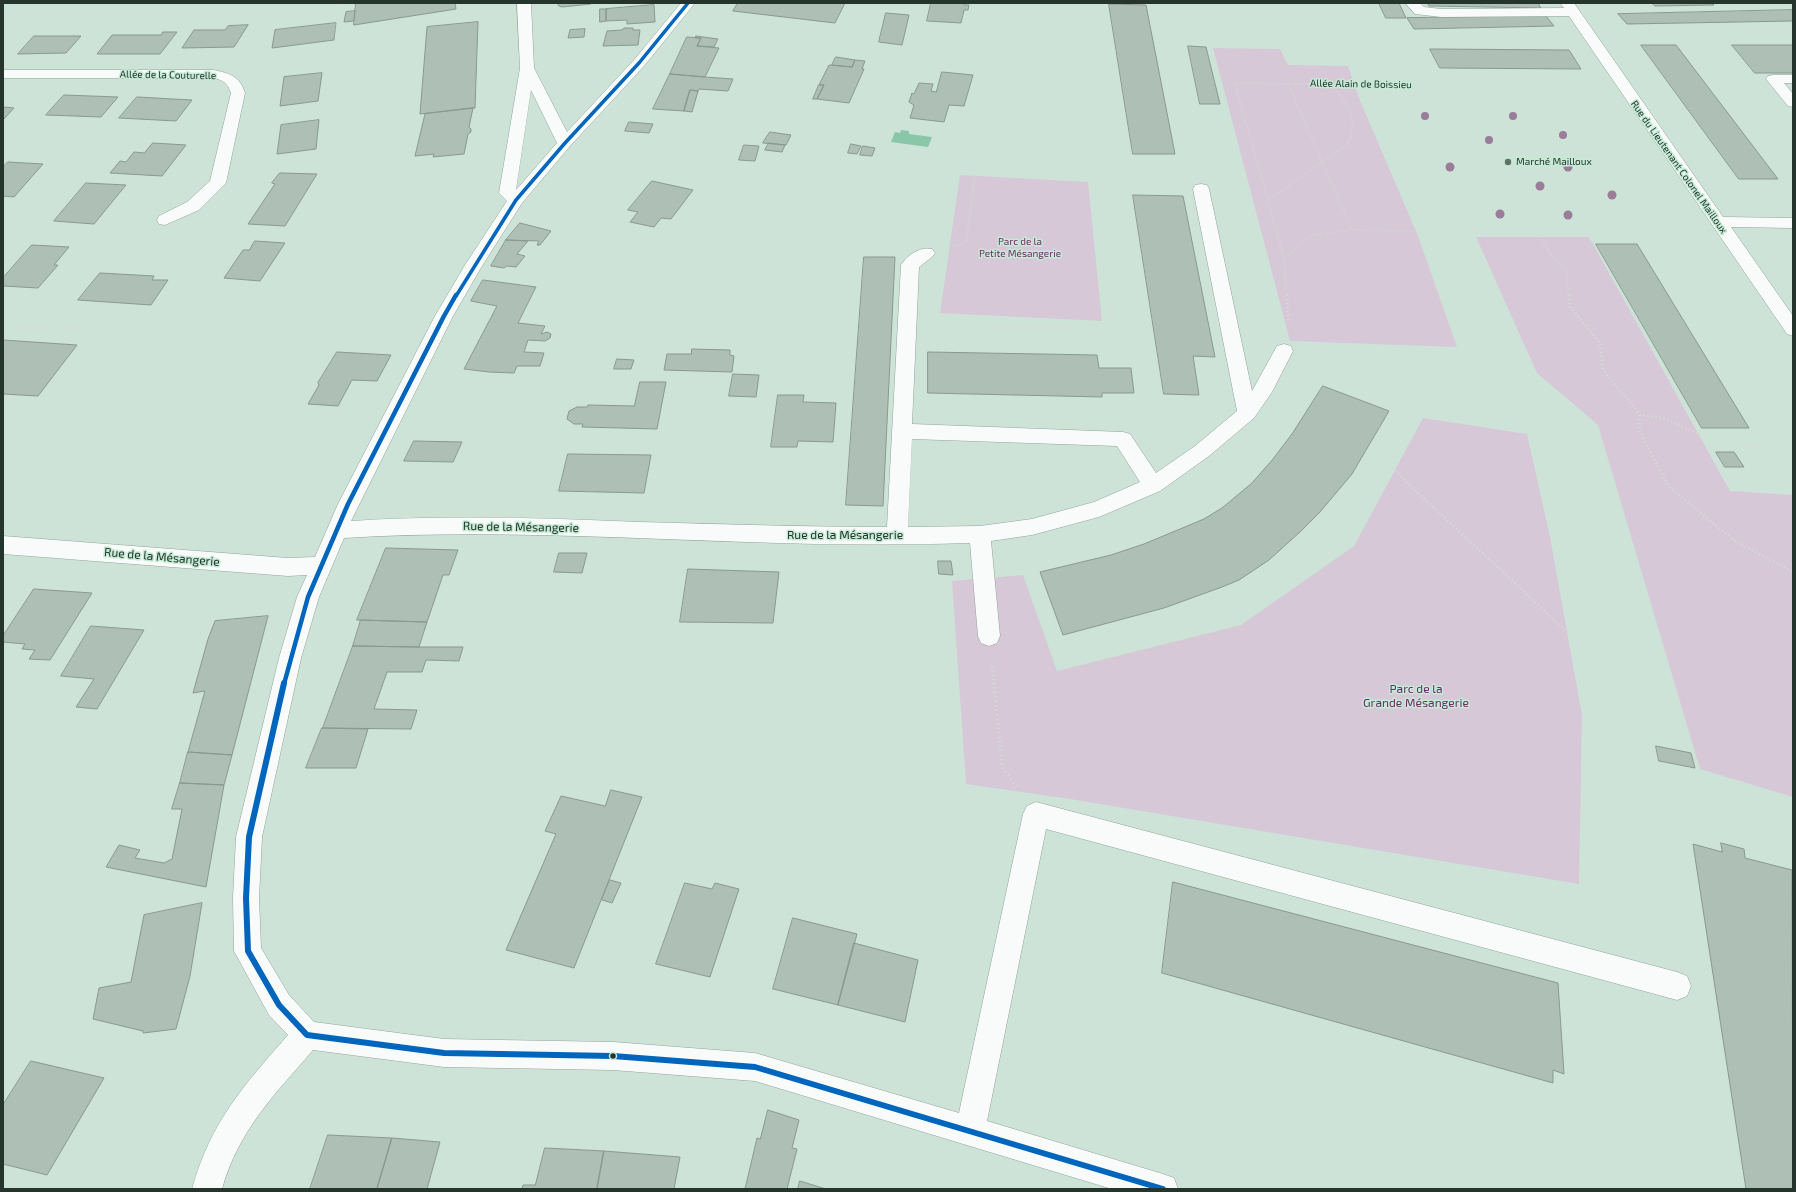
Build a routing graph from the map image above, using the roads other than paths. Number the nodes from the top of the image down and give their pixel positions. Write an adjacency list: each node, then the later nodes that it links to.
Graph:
1 (524, 3): 5 (street)
2 (688, 3): 9 (street)
3 (1412, 3): 4 (street)
4 (1570, 8): 13 (street, Rue du Lieutenant Colonel Mailloux)
5 (527, 68): 9 (street); 11 (street)
6 (3, 74): 12 (street, Allée de la Couturelle)
7 (1793, 78): 8 (street)
8 (1793, 103)
9 (566, 143): 11 (street)
10 (1201, 189): 18 (street)
11 (516, 200): 21 (street)
12 (165, 220)
13 (1717, 222): 14 (street); 16 (street, Rue du Lieutenant Colonel Mailloux)
14 (1793, 223)
15 (926, 253): 19 (street)
16 (1793, 330)
17 (1284, 351): 18 (street, Rue de la Mésangerie)
18 (1247, 413): 20 (street, Rue de la Mésangerie)
19 (902, 432): 20 (street); 23 (street)
20 (1153, 485): 22 (street, Rue de la Mésangerie)
21 (337, 530): 23 (street, Rue de la Mésangerie); 25 (street)
22 (980, 534): 23 (street, Rue de la Mésangerie); 26 (street)
23 (897, 535)
24 (3, 545): 25 (street, Rue de la Mésangerie)
25 (322, 565): 28 (street)
26 (989, 636)
27 (1676, 986): 29 (street)
28 (307, 1035): 29 (street); 30 (street)
29 (970, 1131): 31 (street)
30 (207, 1189)
31 (1163, 1189)

